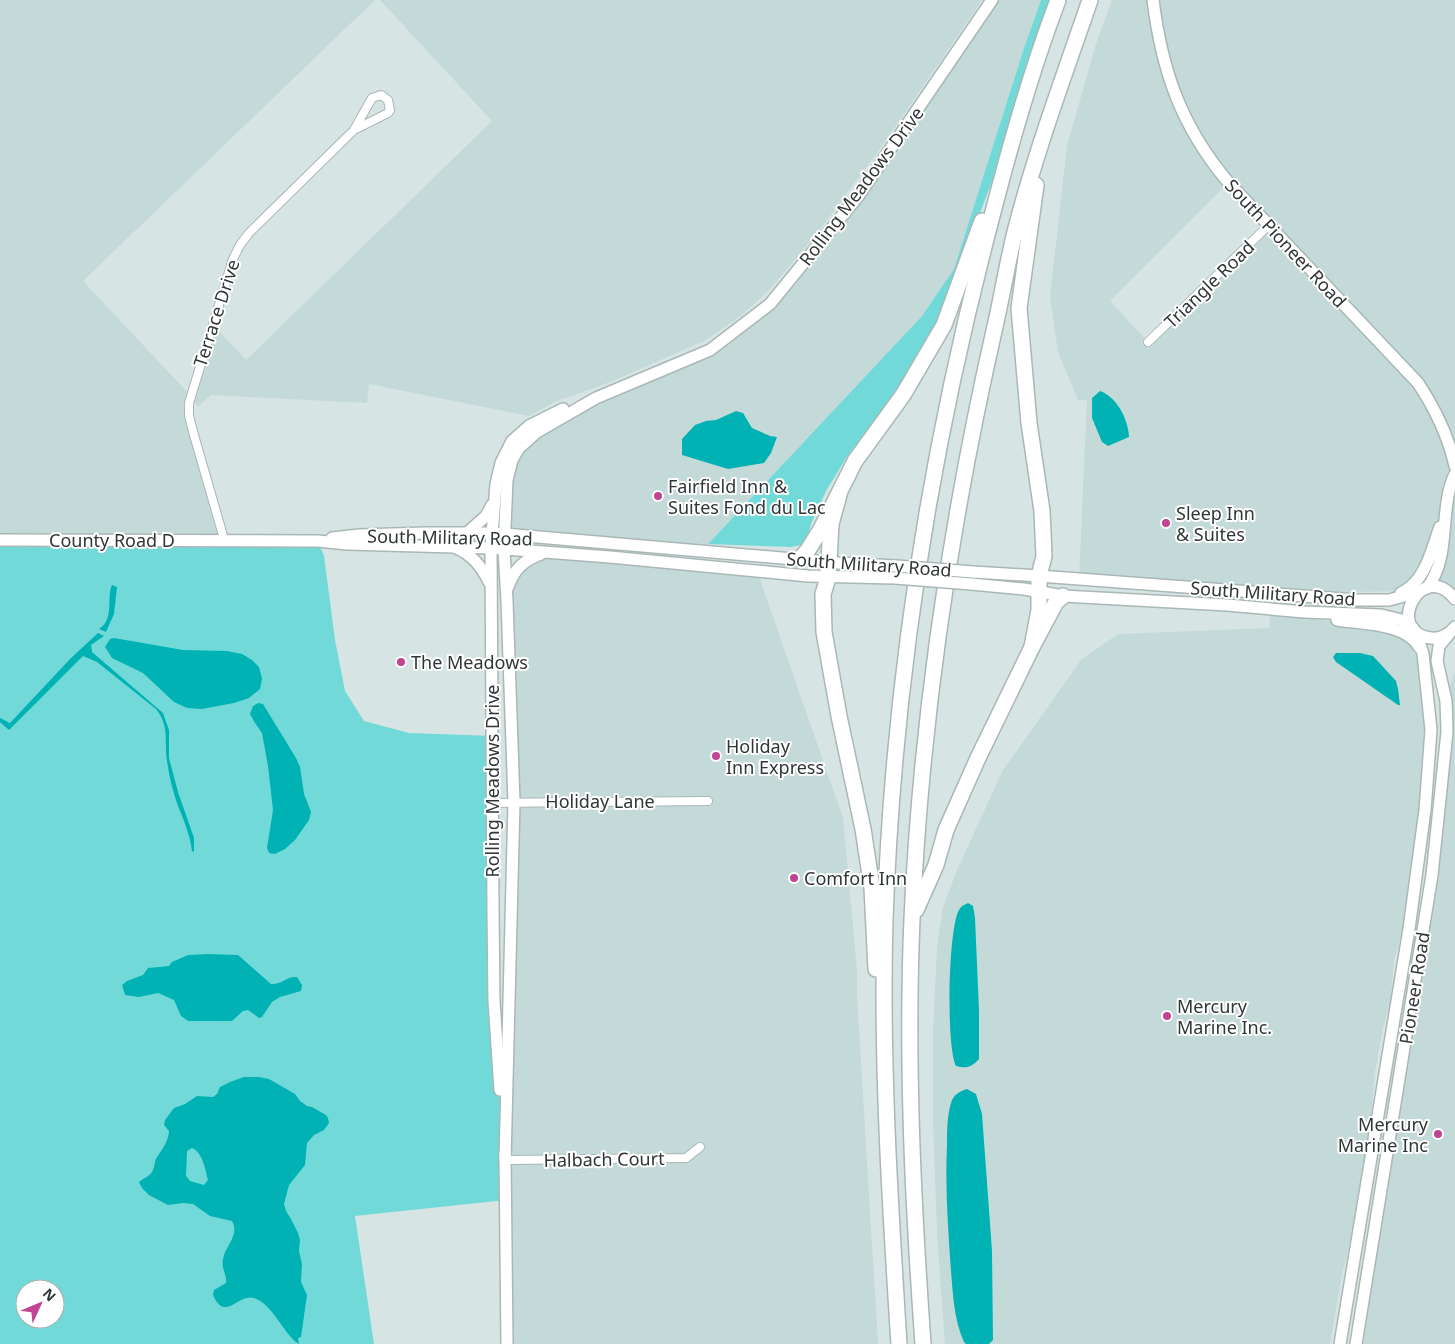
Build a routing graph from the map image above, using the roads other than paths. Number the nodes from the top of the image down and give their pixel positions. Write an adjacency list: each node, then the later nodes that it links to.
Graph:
1 (992, 0): 10 (main road, Rolling Meadows Drive)
2 (1058, 0): 6 (highway)
3 (1090, 0): 7 (highway)
4 (1153, 0): 8 (main road, South Pioneer Road)
5 (354, 130): 5 (street, Terrace Drive); 19 (street, Terrace Drive)
6 (1013, 132): 13 (highway); 46 (highway)
7 (1042, 141): 28 (highway); 45 (highway)
8 (1269, 225): 9 (street, Triangle Road); 11 (main road, South Pioneer Road)
9 (1148, 342)
10 (596, 398): 14 (main road, Rolling Meadows Drive); 18 (main road, Rolling Meadows Drive)
11 (1455, 466)
12 (1455, 474): 15 (main road)
13 (839, 495): 26 (highway); 27 (highway)
14 (494, 502): 16 (main road); 17 (main road, Rolling Meadows Drive)
15 (1447, 510): 31 (main road); 36 (main road)
16 (467, 533): 17 (main road, South Military Road); 21 (main road, South Military Road)
17 (492, 533): 18 (main road, South Military Road); 23 (main road, Rolling Meadows Drive)
18 (504, 535): 24 (main road, Rolling Meadows Drive); 26 (main road, South Military Road)
19 (224, 539): 20 (main road, County Road D); 21 (main road, South Military Road)
20 (0, 540)
21 (318, 540): 22 (main road, South Military Road)
22 (454, 547): 23 (main road, South Military Road); 30 (main road)
23 (490, 548): 24 (main road, South Military Road); 30 (main road, Rolling Meadows Drive)
24 (504, 550): 25 (main road, South Military Road); 32 (main road, Rolling Meadows Drive)
25 (543, 553): 29 (main road, South Military Road); 32 (main road)
26 (800, 559): 27 (main road, South Military Road)
27 (829, 562): 28 (main road, South Military Road, bridge); 29 (highway)
28 (1039, 576): 33 (highway); 36 (main road, South Military Road)
29 (828, 578): 33 (main road, South Military Road, bridge); 46 (highway)
30 (491, 586): 44 (main road, Rolling Meadows Drive)
31 (1423, 590): 35 (main road); 36 (main road, South Military Road); 38 (main road, Pioneer Road)
32 (507, 591): 43 (main road, Rolling Meadows Drive)
33 (1038, 592): 34 (main road, South Military Road); 40 (highway)
34 (1063, 596): 37 (main road, South Military Road); 40 (highway)
35 (1454, 596)
36 (1381, 600)
37 (1304, 612): 38 (main road, South Military Road); 41 (main road)
38 (1415, 630): 39 (main road, South Military Road); 41 (main road, Pioneer Road)
39 (1452, 630): 53 (main road, Pioneer Road)
40 (1032, 647): 45 (highway)
41 (1423, 654): 52 (main road, Pioneer Road)
42 (708, 801): 43 (street, Holiday Lane)
43 (514, 802): 44 (street, Holiday Lane); 48 (main road, Rolling Meadows Drive)
44 (493, 803): 48 (main road, Rolling Meadows Drive)
45 (912, 921): 51 (highway)
46 (884, 1078): 50 (highway)
47 (700, 1147): 48 (street, Halbach Court)
48 (505, 1160): 49 (main road, Rolling Meadows Drive)
49 (507, 1344)
50 (898, 1344)
51 (923, 1344)
52 (1340, 1344)
53 (1356, 1344)

